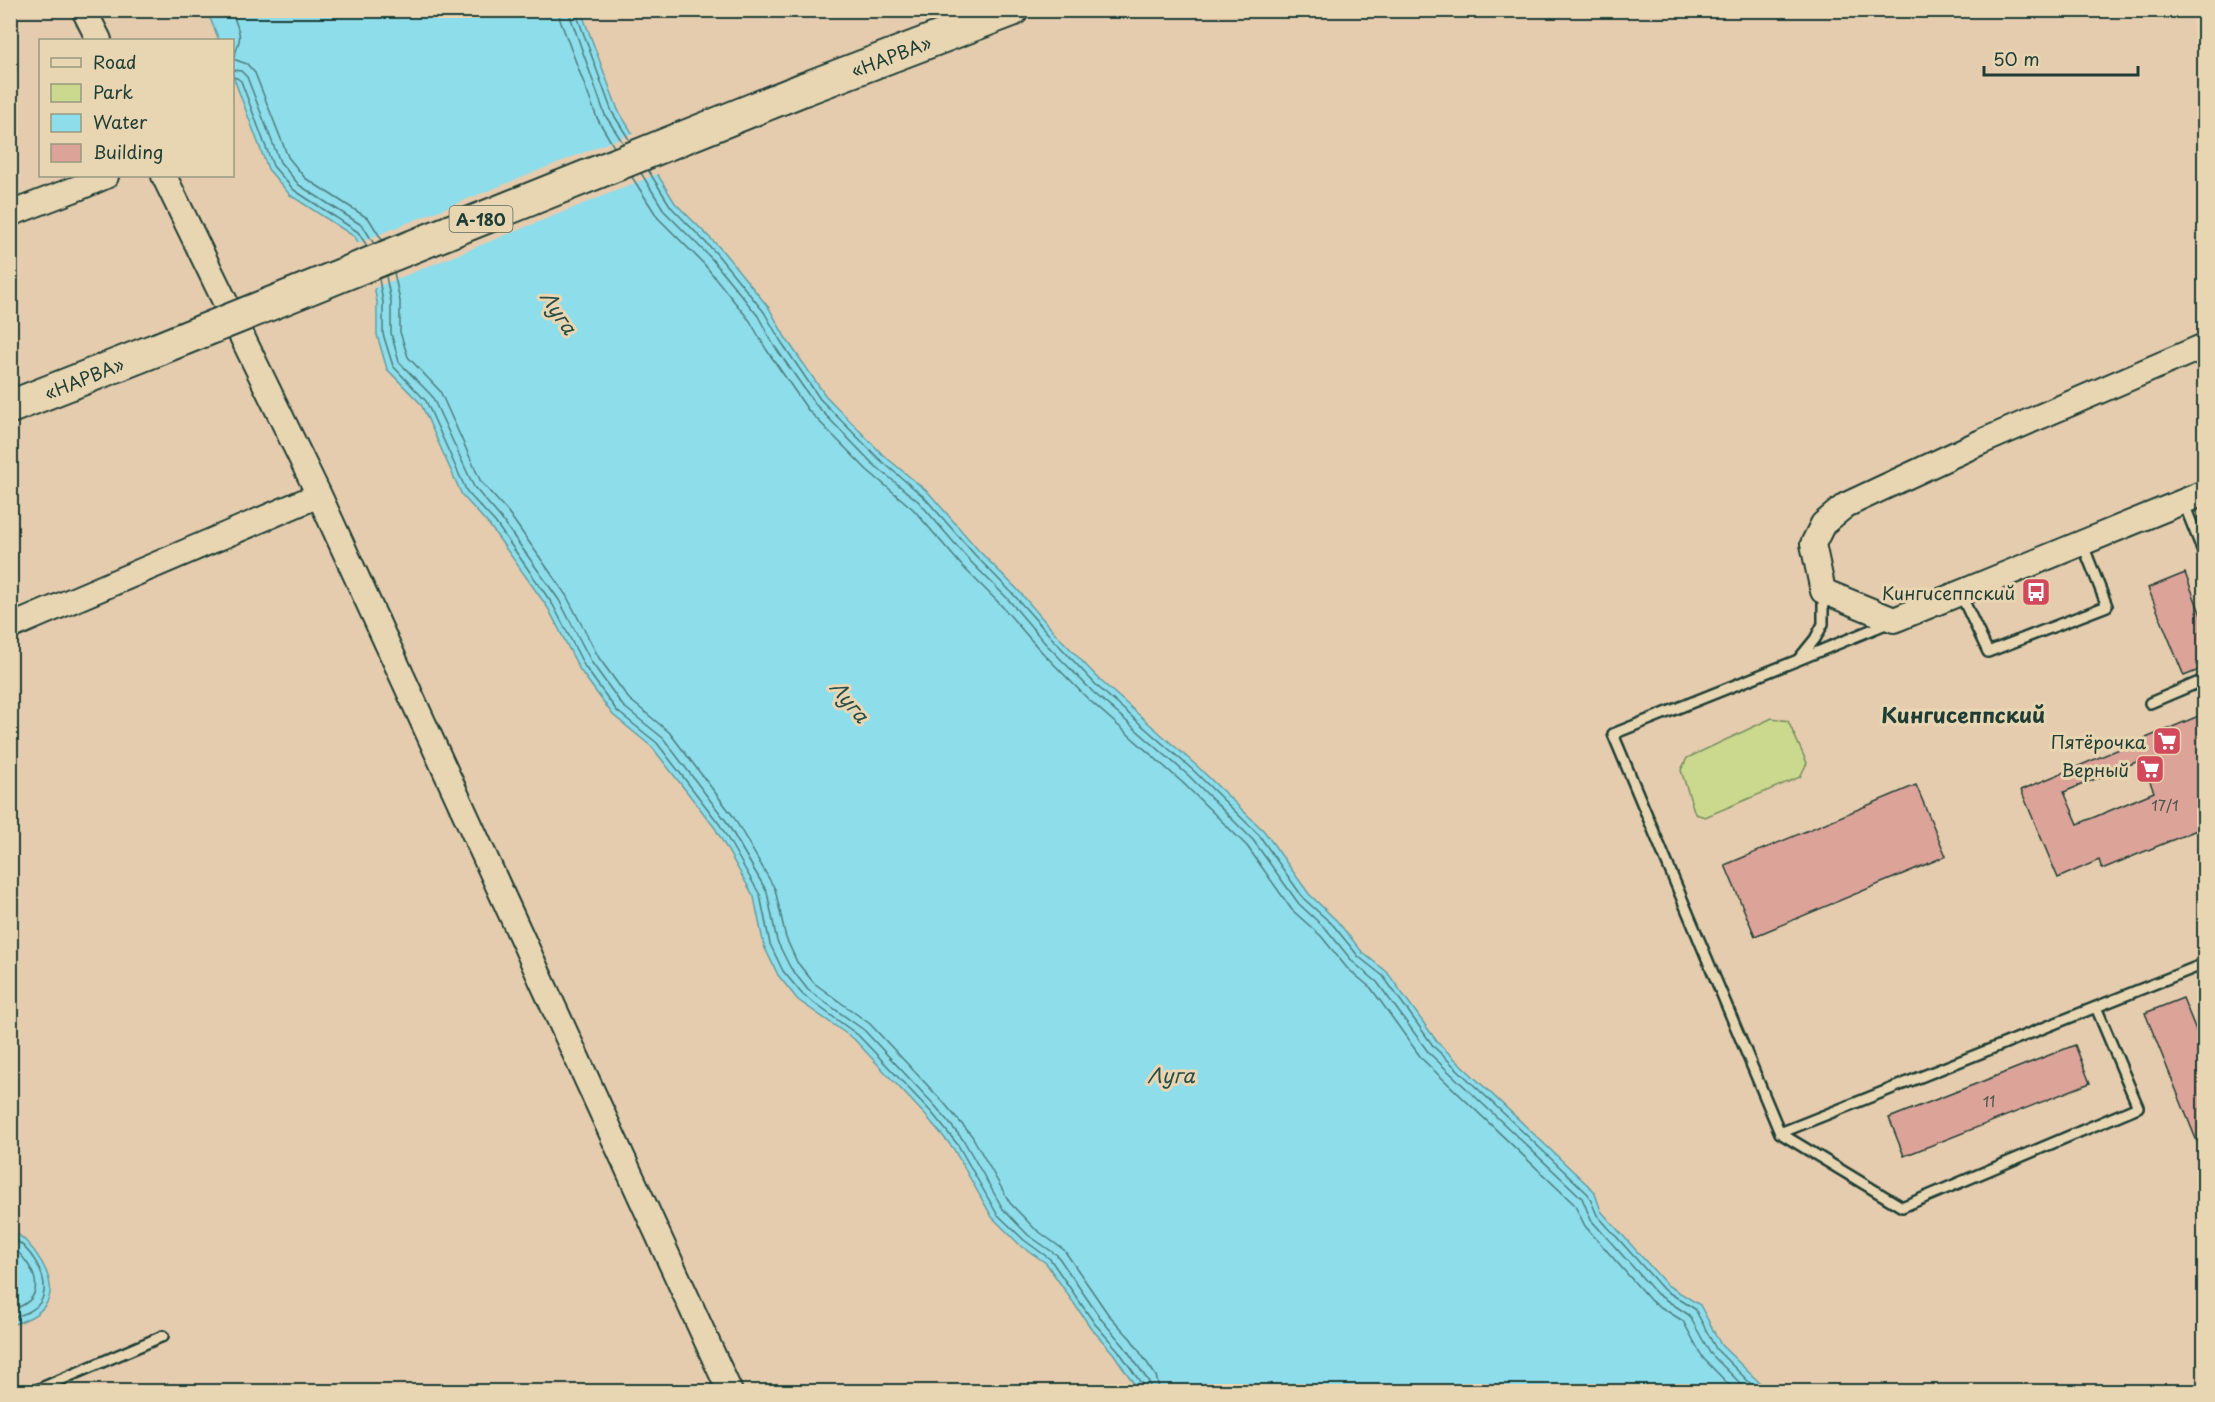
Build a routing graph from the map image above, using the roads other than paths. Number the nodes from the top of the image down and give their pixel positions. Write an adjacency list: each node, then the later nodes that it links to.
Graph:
1 (84, 10): 3 (street)
2 (1012, 10): 8 (highway, «НАРВА» / А-180, bridge)
3 (98, 39)
4 (104, 177): 6 (street)
5 (164, 177): 9 (street)
6 (10, 214)
7 (2205, 346): 13 (street)
8 (10, 407)
9 (319, 495): 16 (street); 25 (street)
10 (2194, 497): 11 (street); 12 (lane)
11 (2082, 544): 14 (street); 14 (lane)
12 (2205, 554)
13 (1823, 591): 15 (street); 17 (lane)
14 (1960, 593): 15 (street)
15 (1894, 620): 17 (lane)
16 (10, 627)
17 (1798, 660): 22 (lane)
18 (2205, 680): 19 (lane)
19 (2150, 702)
20 (2204, 966): 21 (lane)
21 (2096, 1007): 22 (lane); 22 (lane)
22 (1780, 1133)
23 (163, 1336): 24 (lane)
24 (32, 1392)
25 (730, 1392)

